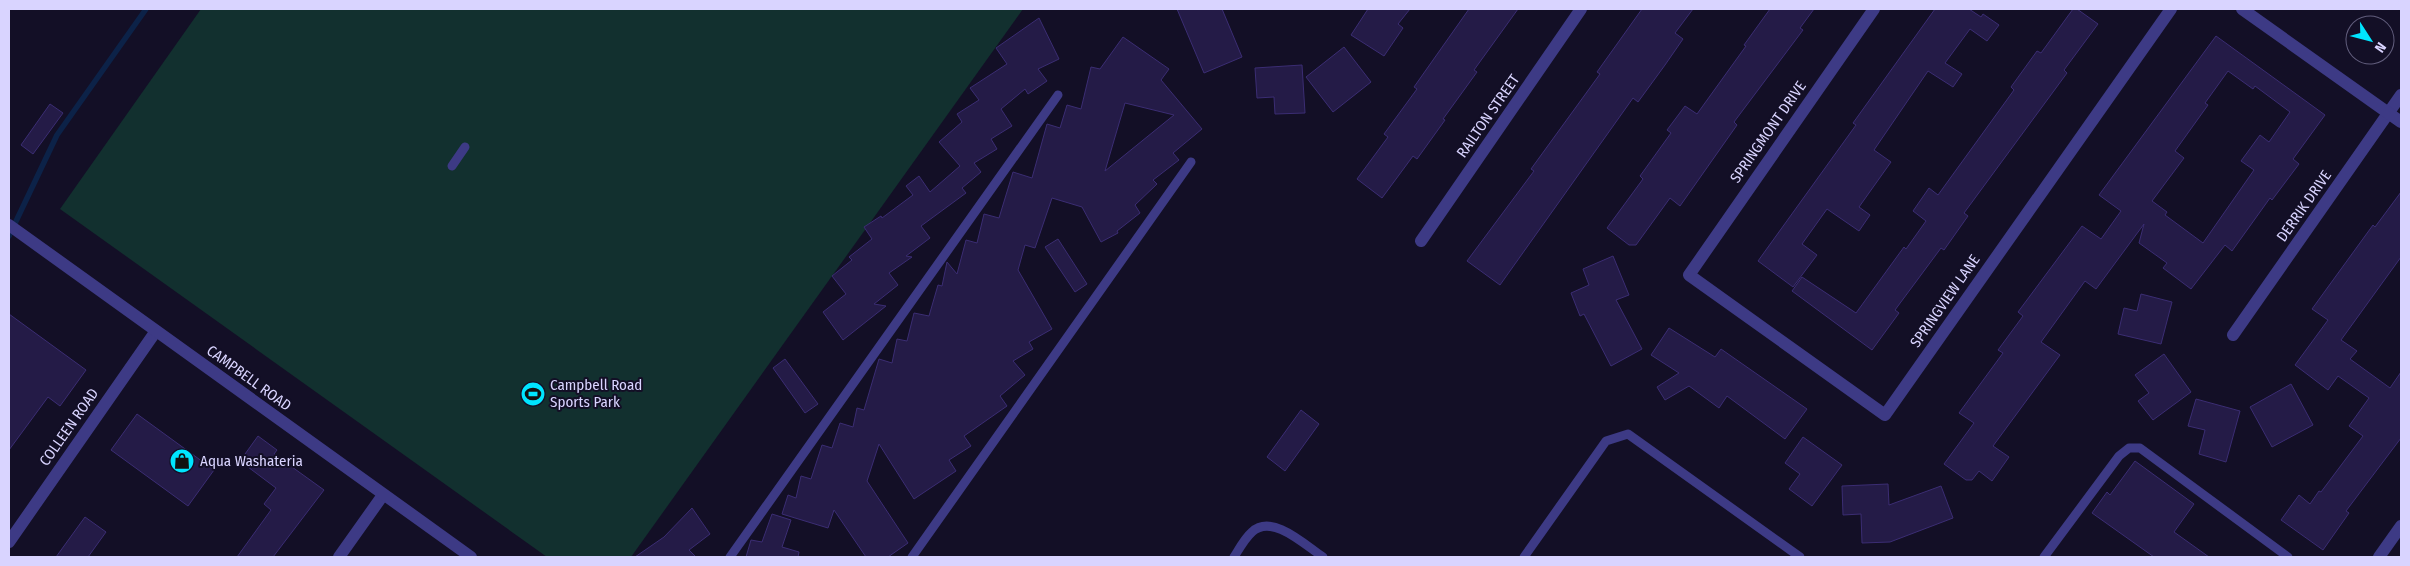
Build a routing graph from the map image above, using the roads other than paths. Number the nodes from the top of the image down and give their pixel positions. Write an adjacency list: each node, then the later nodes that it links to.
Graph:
1 (1581, 9): 13 (street, RAILTON STREET)
2 (1874, 9): 14 (street, SPRINGMONT DRIVE)
3 (2171, 9): 14 (street, SPRINGVIEW LANE)
4 (2242, 9): 7 (street)
5 (1058, 95): 22 (lane)
6 (2401, 95): 7 (street, DERRIK DRIVE)
7 (2389, 113): 8 (street); 16 (street, DERRIK DRIVE)
8 (2401, 122)
9 (465, 147): 11 (lane)
10 (1192, 162): 23 (lane)
11 (452, 166)
12 (9, 225): 15 (street, CAMPBELL ROAD)
13 (1420, 241)
14 (1689, 275)
15 (156, 332): 17 (street, CAMPBELL ROAD); 19 (street, COLLEEN ROAD)
16 (2233, 335)
17 (383, 495): 20 (street); 21 (street, CAMPBELL ROAD)
18 (2401, 526): 30 (street)
19 (9, 542)
20 (340, 557)
21 (471, 557)
22 (730, 557)
23 (912, 557)
24 (1234, 557): 25 (lane)
25 (1323, 557)
26 (1524, 557): 27 (lane)
27 (1800, 557)
28 (2044, 557): 29 (lane)
29 (2288, 557)
30 (2380, 557)

